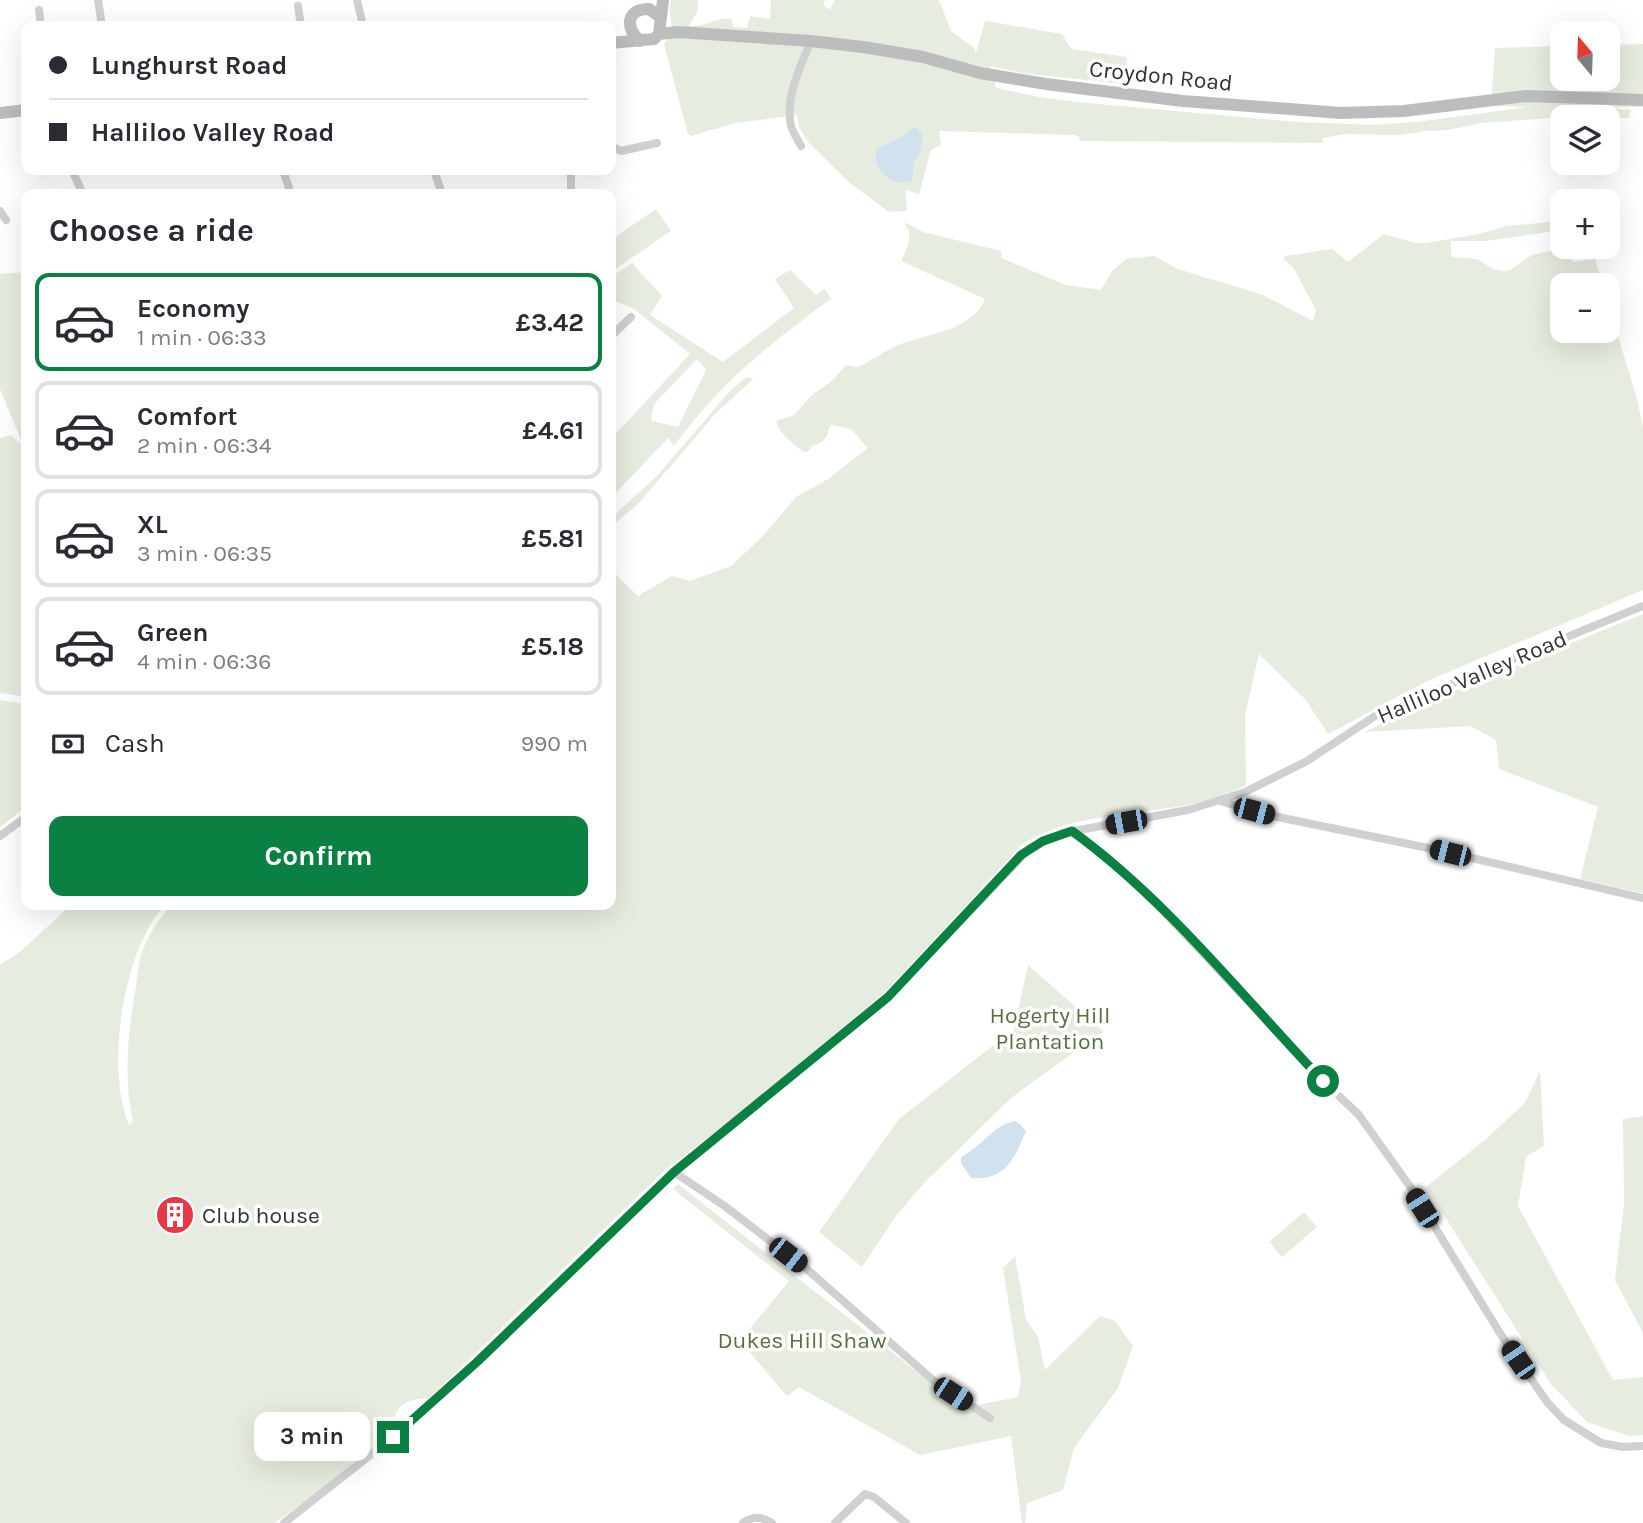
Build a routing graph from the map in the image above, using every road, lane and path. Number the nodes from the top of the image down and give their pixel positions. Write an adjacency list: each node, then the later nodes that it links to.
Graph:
1 (98, 0): 7 (street)
2 (358, 0): 9 (street)
3 (662, 0): 10 (main road)
4 (298, 6): 8 (street)
5 (39, 10): 6 (street)
6 (40, 21)
7 (101, 21)
8 (300, 21)
9 (362, 21)
10 (657, 21): 11 (main road); 13 (main road); 14 (main road, Croydon Road)
11 (629, 26): 12 (main road); 13 (main road)
12 (616, 33)
13 (640, 41): 15 (main road)
14 (811, 41): 16 (main road, Croydon Road); 20 (street)
15 (616, 43)
16 (1643, 100)
17 (21, 111): 18 (main road)
18 (0, 113)
19 (657, 144): 21 (street)
20 (801, 146)
21 (616, 148)
22 (0, 211): 23 (street)
23 (6, 220)
24 (631, 317): 25 (street)
25 (616, 330)
26 (1643, 606): 27 (street, Halliloo Valley Road)
27 (1217, 800): 29 (street, Halliloo Valley Road); 31 (street)
28 (21, 821): 30 (street)
29 (1072, 831): 32 (street, Halliloo Valley Road); 34 (street)
30 (0, 836)
31 (1643, 898)
32 (674, 1172): 33 (street); 35 (street, Halliloo Valley Road)
33 (990, 1418)
34 (1643, 1446)
35 (284, 1523)
36 (743, 1523): 37 (street)
37 (772, 1523)
38 (835, 1523): 39 (street)
39 (906, 1523)

